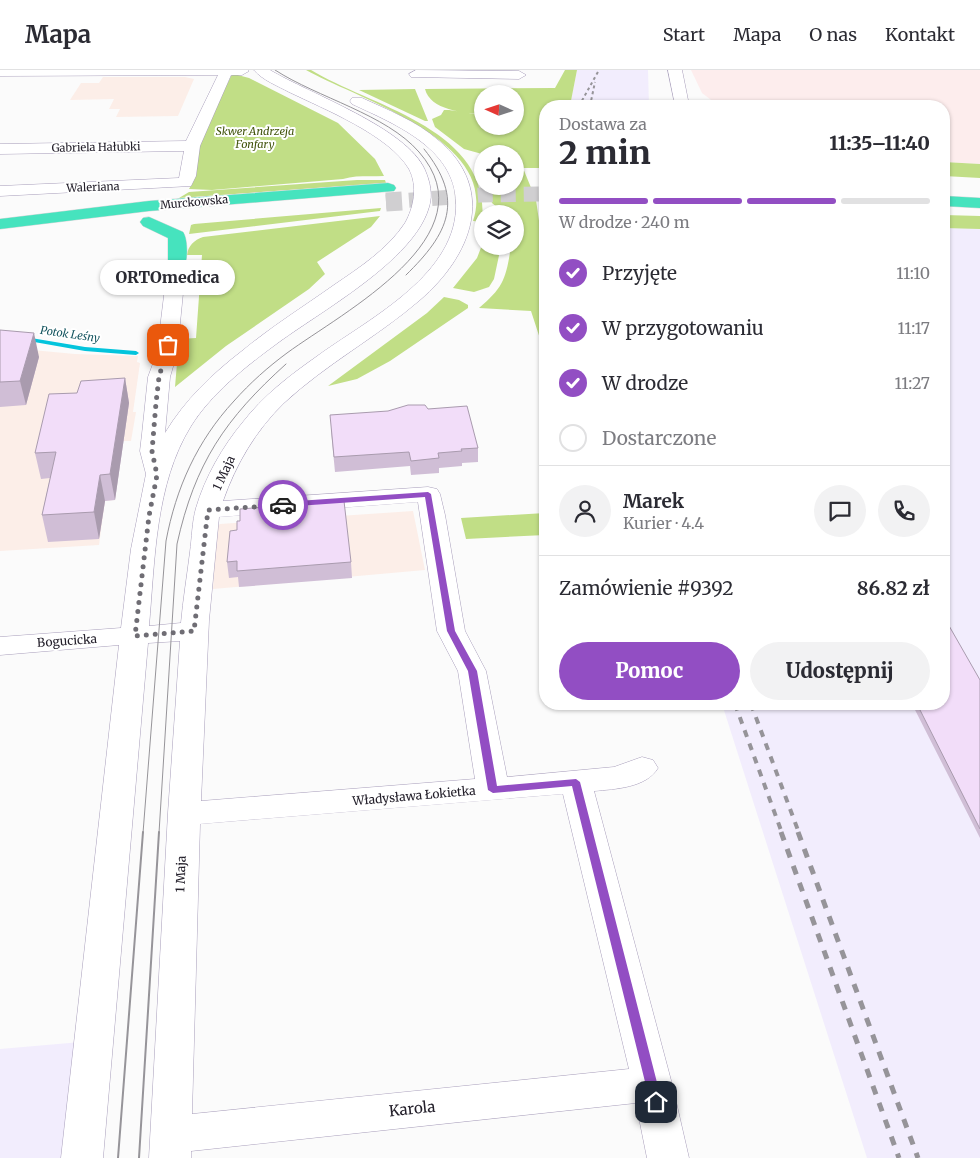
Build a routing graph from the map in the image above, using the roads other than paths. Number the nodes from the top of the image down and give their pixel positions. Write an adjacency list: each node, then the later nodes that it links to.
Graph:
1 (261, 70): 3 (street); 22 (street)
2 (675, 70): 8 (street)
3 (226, 71): 4 (street); 9 (street)
4 (0, 72)
5 (519, 75): 6 (street)
6 (415, 77)
7 (346, 96): 23 (street, 1 Maja)
8 (681, 100)
9 (192, 146): 10 (street, Gabriela Hałubki); 11 (street)
10 (0, 149)
11 (185, 183): 14 (street, Waleriana); 18 (highway)
12 (950, 186): 13 (highway)
13 (980, 188)
14 (0, 191)
15 (387, 195): 18 (highway, Murckowska)
16 (950, 201): 17 (highway)
17 (980, 203)
18 (149, 214): 19 (highway, Murckowska); 20 (highway, Murckowska); 21 (highway)
19 (0, 224)
20 (0, 241)
21 (177, 263): 22 (street)
22 (157, 475): 25 (street)
23 (208, 510): 24 (street, 1 Maja); 29 (street)
24 (194, 631): 25 (street, Bogucicka); 30 (street, 1 Maja)
25 (135, 636): 26 (street, Bogucicka); 33 (street)
26 (0, 646)
27 (642, 768): 28 (street, Władysława Łokietka)
28 (576, 782): 29 (street, Władysława Łokietka); 31 (street)
29 (493, 790): 30 (street, Władysława Łokietka)
30 (184, 813): 32 (street, 1 Maja)
31 (652, 1084): 32 (street, Karola); 34 (street)
32 (170, 1146)
33 (82, 1158)
34 (668, 1158)

